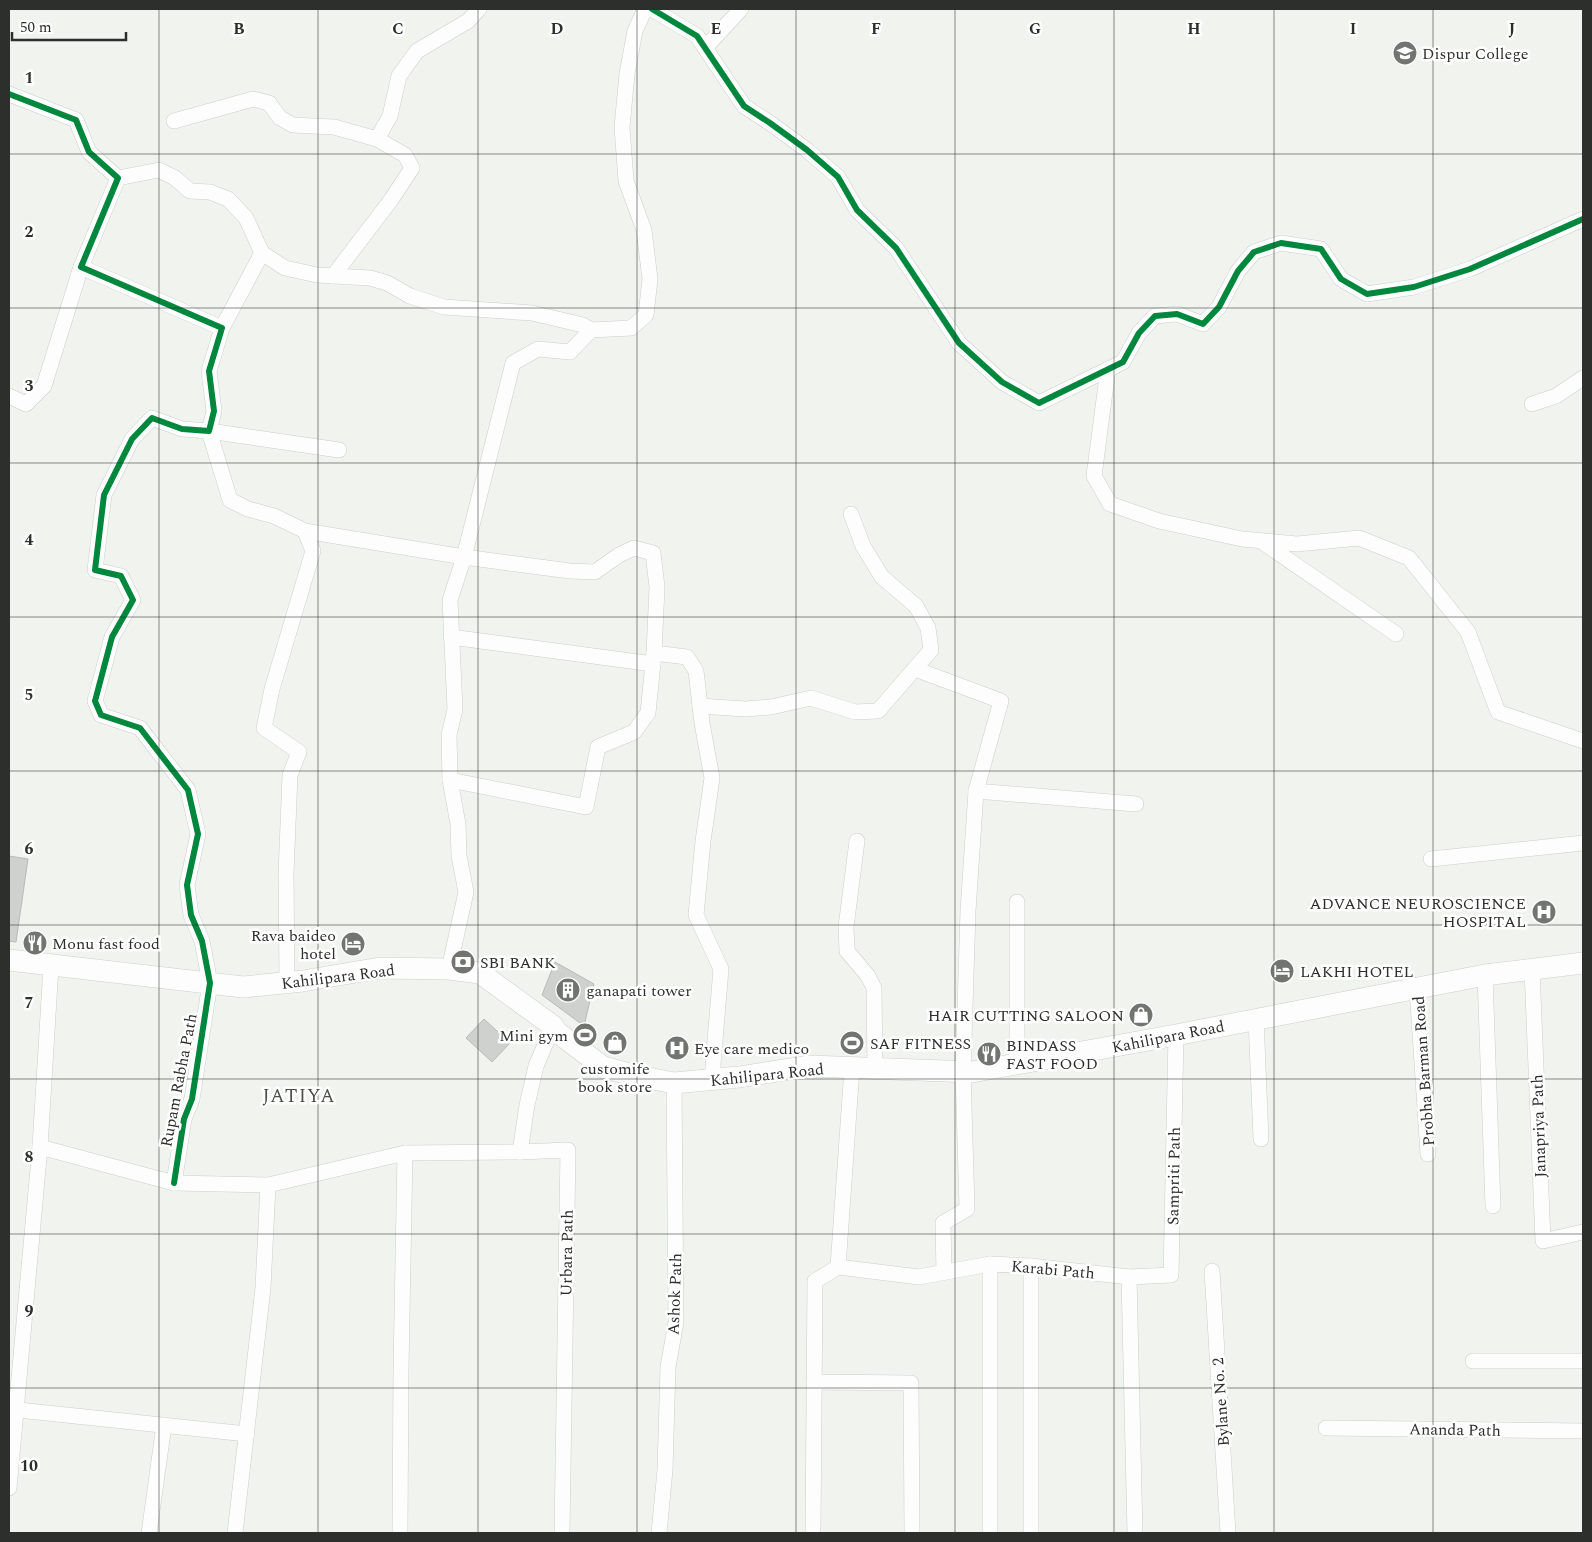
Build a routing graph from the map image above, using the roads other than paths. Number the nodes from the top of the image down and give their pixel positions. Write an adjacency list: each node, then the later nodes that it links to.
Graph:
1 (479, 9): 8 (street)
2 (644, 9): 15 (street)
3 (652, 9): 5 (street)
4 (741, 9): 5 (street)
5 (705, 48): 16 (street)
6 (9, 94): 9 (street)
7 (174, 121): 8 (street)
8 (377, 139): 13 (street)
9 (118, 178): 11 (street); 12 (street)
10 (1583, 219): 16 (street)
11 (262, 253): 13 (street); 14 (street)
12 (81, 267): 14 (street); 18 (street)
13 (333, 276): 15 (street)
14 (222, 328): 20 (street)
15 (591, 330): 25 (street)
16 (1108, 369): 24 (street)
17 (1583, 378): 19 (street)
18 (9, 396)
19 (1532, 404)
20 (209, 431): 21 (street); 23 (street); 45 (street, Rupam Rabha Path)
21 (339, 450)
22 (851, 514): 29 (street)
23 (305, 531): 25 (street); 46 (street)
24 (1261, 540): 26 (street); 31 (street)
25 (464, 557): 27 (street); 28 (street)
26 (1396, 634)
27 (451, 637): 28 (street); 32 (street)
28 (654, 659): 30 (street); 32 (street)
29 (915, 669): 30 (street); 33 (street)
30 (700, 706): 55 (street)
31 (1583, 741)
32 (450, 780): 42 (street)
33 (976, 791): 34 (street); 54 (street)
34 (1136, 804)
35 (857, 841): 53 (street)
36 (1583, 843): 37 (street)
37 (1431, 859)
38 (1017, 902): 51 (street)
39 (9, 960): 41 (main road, Kahilipara Road)
40 (1583, 963): 43 (main road, Kahilipara Road)
41 (51, 966): 45 (main road, Kahilipara Road); 58 (street)
42 (449, 969): 46 (main road, Kahilipara Road); 49 (main road, Kahilipara Road)
43 (1532, 969): 44 (main road, Kahilipara Road); 65 (street, Janapriya Path)
44 (1485, 975): 47 (main road, Kahilipara Road); 64 (street)
45 (210, 983): 46 (main road, Kahilipara Road); 62 (street, Rupam Rabha Path)
46 (287, 983)
47 (1417, 988): 48 (main road, Kahilipara Road); 61 (street, Probha Barman Road)
48 (1256, 1019): 50 (main road, Kahilipara Road); 57 (street)
49 (553, 1026): 56 (main road, Kahilipara Road); 59 (street)
50 (1176, 1035): 51 (main road, Kahilipara Road); 71 (street, Sampriti Path)
51 (1017, 1065): 54 (main road, Kahilipara Road)
52 (852, 1068): 53 (main road, Kahilipara Road); 55 (main road, Kahilipara Road); 68 (street)
53 (875, 1069): 54 (main road, Kahilipara Road)
54 (963, 1072): 70 (street)
55 (713, 1080): 56 (main road, Kahilipara Road)
56 (674, 1083): 85 (street, Ashok Path)
57 (1261, 1139)
58 (40, 1147): 62 (street); 75 (street)
59 (520, 1152): 60 (street); 84 (street, Urbara Path)
60 (405, 1153): 63 (street); 83 (street)
61 (1428, 1154)
62 (174, 1183): 63 (street)
63 (268, 1185): 79 (street)
64 (1493, 1206)
65 (1583, 1232)
66 (990, 1264): 67 (street, Karabi Path); 70 (street); 88 (street, Karabi Path)
67 (1031, 1266): 71 (street, Karabi Path); 89 (street)
68 (838, 1268): 70 (street); 74 (street)
69 (1212, 1271): 91 (street, Bylane No. 2)
70 (944, 1272)
71 (1129, 1277): 90 (street)
72 (1473, 1361): 73 (street)
73 (1583, 1361)
74 (814, 1382): 86 (street); 87 (street)
75 (12, 1409): 76 (street); 80 (street)
76 (164, 1424): 79 (street); 81 (street)
77 (1326, 1428): 78 (street, Ananda Path)
78 (1583, 1431)
79 (247, 1434): 82 (street)
80 (9, 1488)
81 (149, 1533)
82 (235, 1533)
83 (400, 1533)
84 (562, 1533)
85 (659, 1533)
86 (813, 1533)
87 (912, 1533)
88 (990, 1533)
89 (1030, 1533)
90 (1135, 1533)
91 (1228, 1533)

